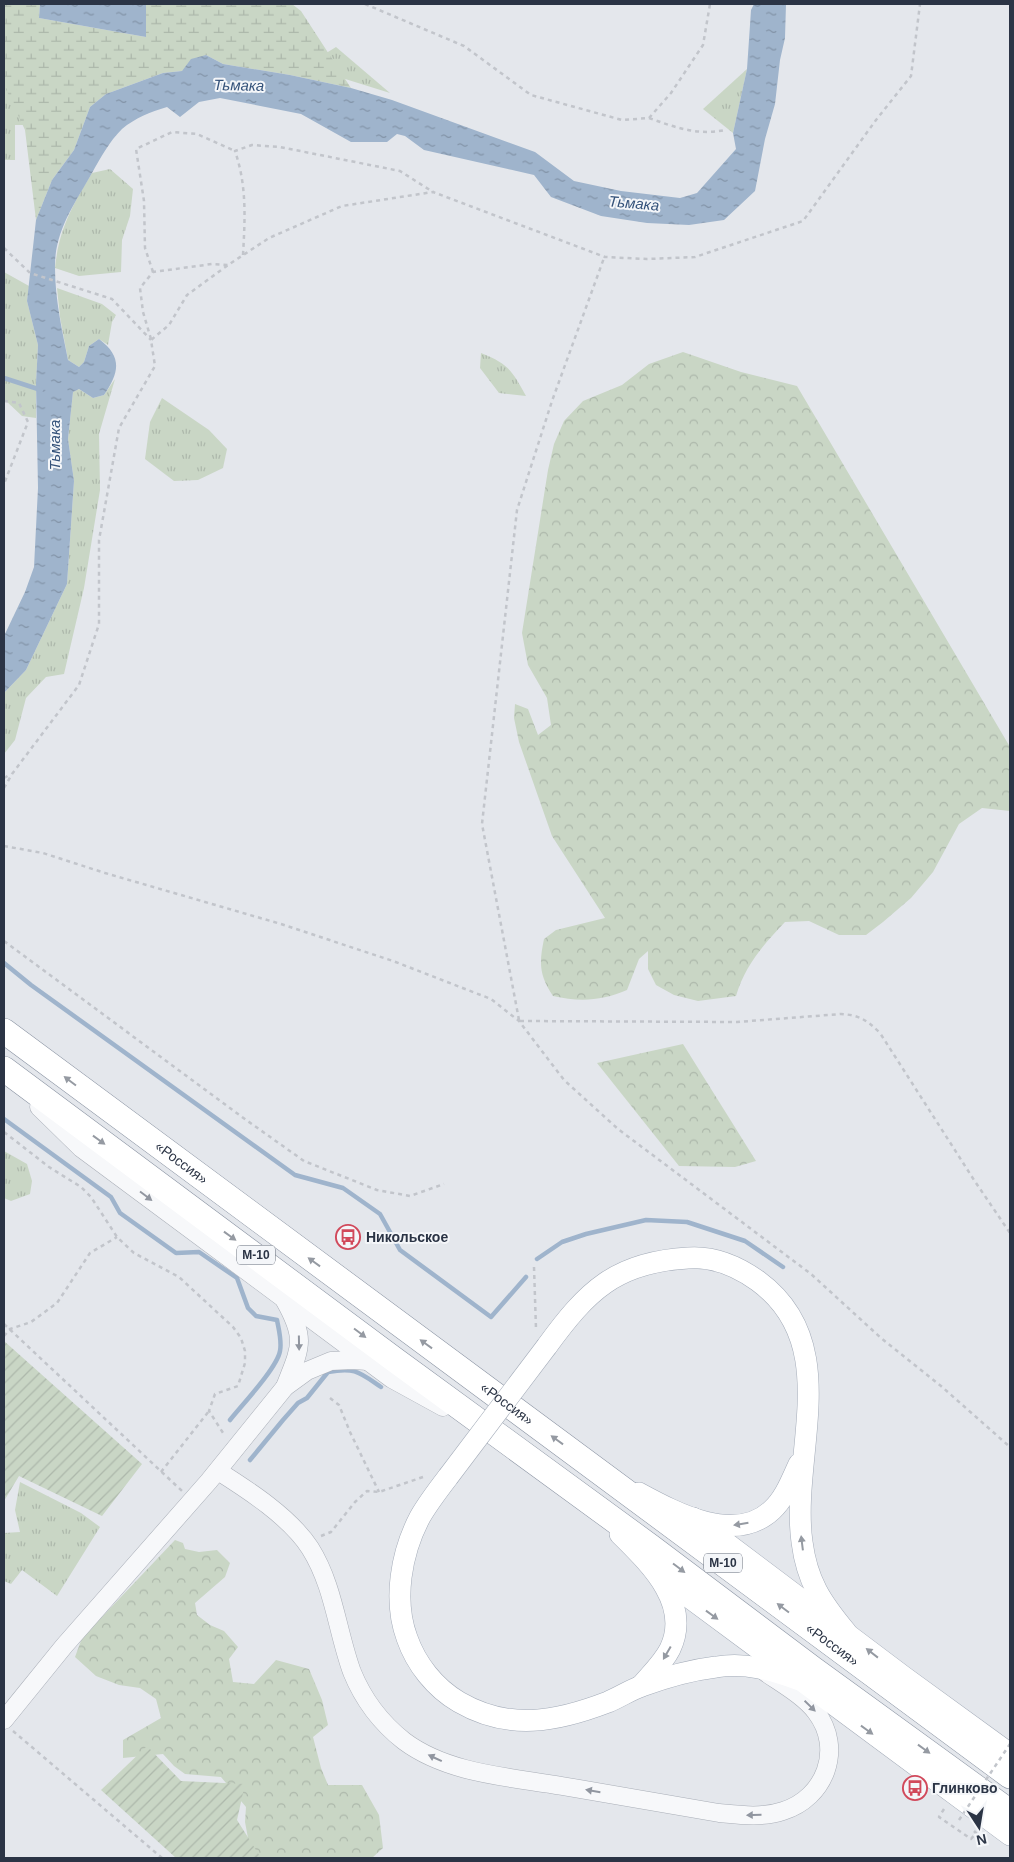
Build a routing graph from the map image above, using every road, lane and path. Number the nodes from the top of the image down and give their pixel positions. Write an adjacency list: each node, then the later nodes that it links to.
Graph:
1 (365, 4): 4 (path)
2 (710, 4): 4 (path)
3 (920, 4): 10 (path)
4 (649, 118): 5 (path)
5 (725, 130)
6 (235, 151): 7 (path); 9 (path); 12 (path)
7 (433, 192): 9 (path); 10 (path)
8 (4, 248): 13 (path)
9 (243, 255): 11 (path)
10 (605, 257): 21 (path)
11 (228, 265): 12 (path); 13 (path)
12 (152, 272): 13 (path)
13 (151, 340): 16 (path)
14 (4, 401): 15 (path)
15 (4, 484)
16 (12, 774): 17 (path); 18 (path)
17 (4, 778)
18 (4, 788)
19 (4, 846): 21 (path)
20 (4, 941): 25 (path)
21 (520, 1021): 26 (path); 39 (path)
22 (4, 1032): 42 (highway, «Россия» / М-10, one-way to 22)
23 (4, 1071): 29 (street, one-way to 29); 38 (highway, «Россия» / М-10, one-way to 38)
24 (4, 1132): 27 (path)
25 (444, 1184)
26 (1010, 1233)
27 (117, 1237): 31 (path); 37 (path)
28 (534, 1267): 33 (path)
29 (284, 1298): 34 (street); 35 (street, one-way to 35)
30 (4, 1324): 31 (path)
31 (10, 1330): 32 (path); 44 (path)
32 (4, 1336)
33 (542, 1339): 41 (main road); 45 (main road, bridge)
34 (368, 1361): 35 (street); 38 (street)
35 (285, 1387): 40 (street)
36 (330, 1398): 46 (path)
37 (209, 1411): 40 (path); 44 (path)
38 (507, 1441): 47 (highway, «Россия» / М-10)
39 (1010, 1447)
40 (233, 1451): 43 (street)
41 (804, 1452): 49 (main road, one-way to 49); 52 (main road, one-way to 41)
42 (596, 1469): 49 (main road); 58 (highway, «Россия» / М-10, one-way to 42)
43 (218, 1471): 48 (street); 50 (street)
44 (161, 1472): 48 (path)
45 (441, 1475): 46 (path); 55 (main road)
46 (379, 1492): 50 (path)
47 (583, 1497): 51 (main road); 61 (highway, «Россия» / М-10, one-way to 61)
48 (192, 1500): 56 (street)
49 (693, 1518): 52 (main road)
50 (304, 1541): 53 (street, one-way to 50)
51 (659, 1575): 54 (main road, one-way to 54); 55 (main road, one-way to 55)
52 (846, 1632): 58 (main road, one-way to 52)
53 (756, 1666): 54 (main road); 55 (main road)
54 (800, 1680): 64 (main road, one-way to 64)
55 (641, 1686)
56 (7, 1719): 65 (path)
57 (1010, 1744): 62 (path, bridge)
58 (999, 1757): 59 (highway, «Россия» / М-10)
59 (1010, 1776)
60 (944, 1808): 63 (path)
61 (1010, 1812)
62 (959, 1820)
63 (976, 1833)
64 (1010, 1835)
65 (162, 1858)

